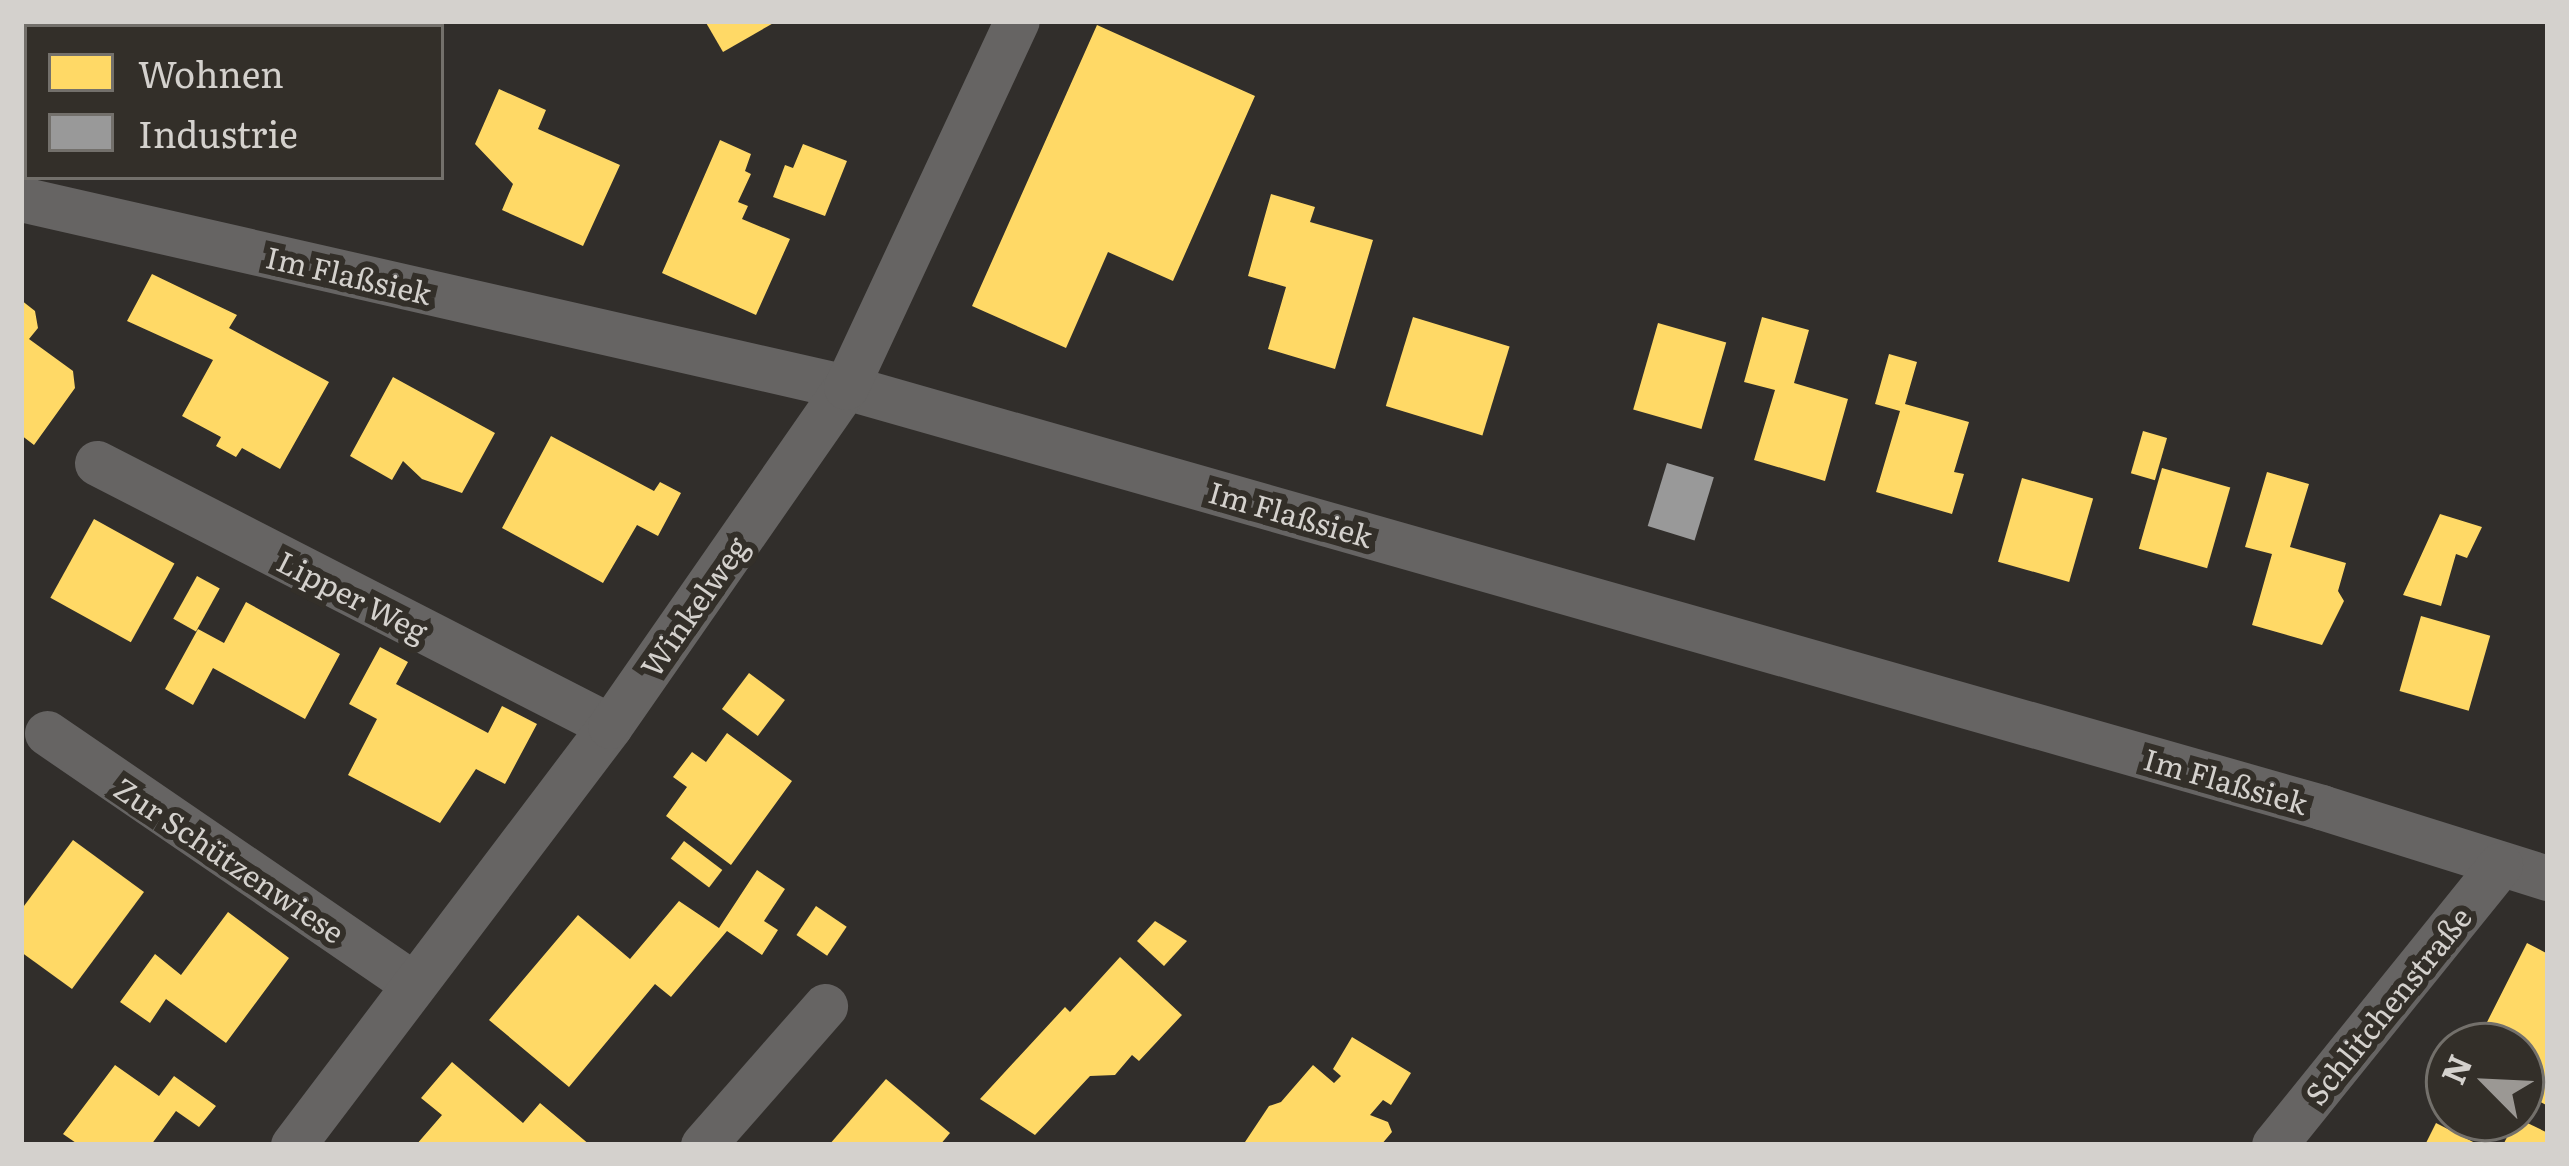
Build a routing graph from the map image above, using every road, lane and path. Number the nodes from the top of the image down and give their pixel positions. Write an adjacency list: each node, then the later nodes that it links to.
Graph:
1 (1017, 21): 3 (street, Winkelweg)
2 (21, 199): 3 (street, Im Flaßsiek)
3 (846, 387): 5 (street, Winkelweg); 7 (street, Im Flaßsiek)
4 (97, 463): 5 (street, Lipper Weg)
5 (610, 726): 9 (street, Winkelweg)
6 (47, 733): 9 (street, Zur Schützenwiese)
7 (2500, 865): 8 (street, Im Flaßsiek); 13 (street, Schlitchenstraße)
8 (2548, 878)
9 (413, 984): 11 (street, Winkelweg)
10 (825, 1006): 12 (street)
11 (293, 1145)
12 (703, 1145)
13 (2274, 1145)

